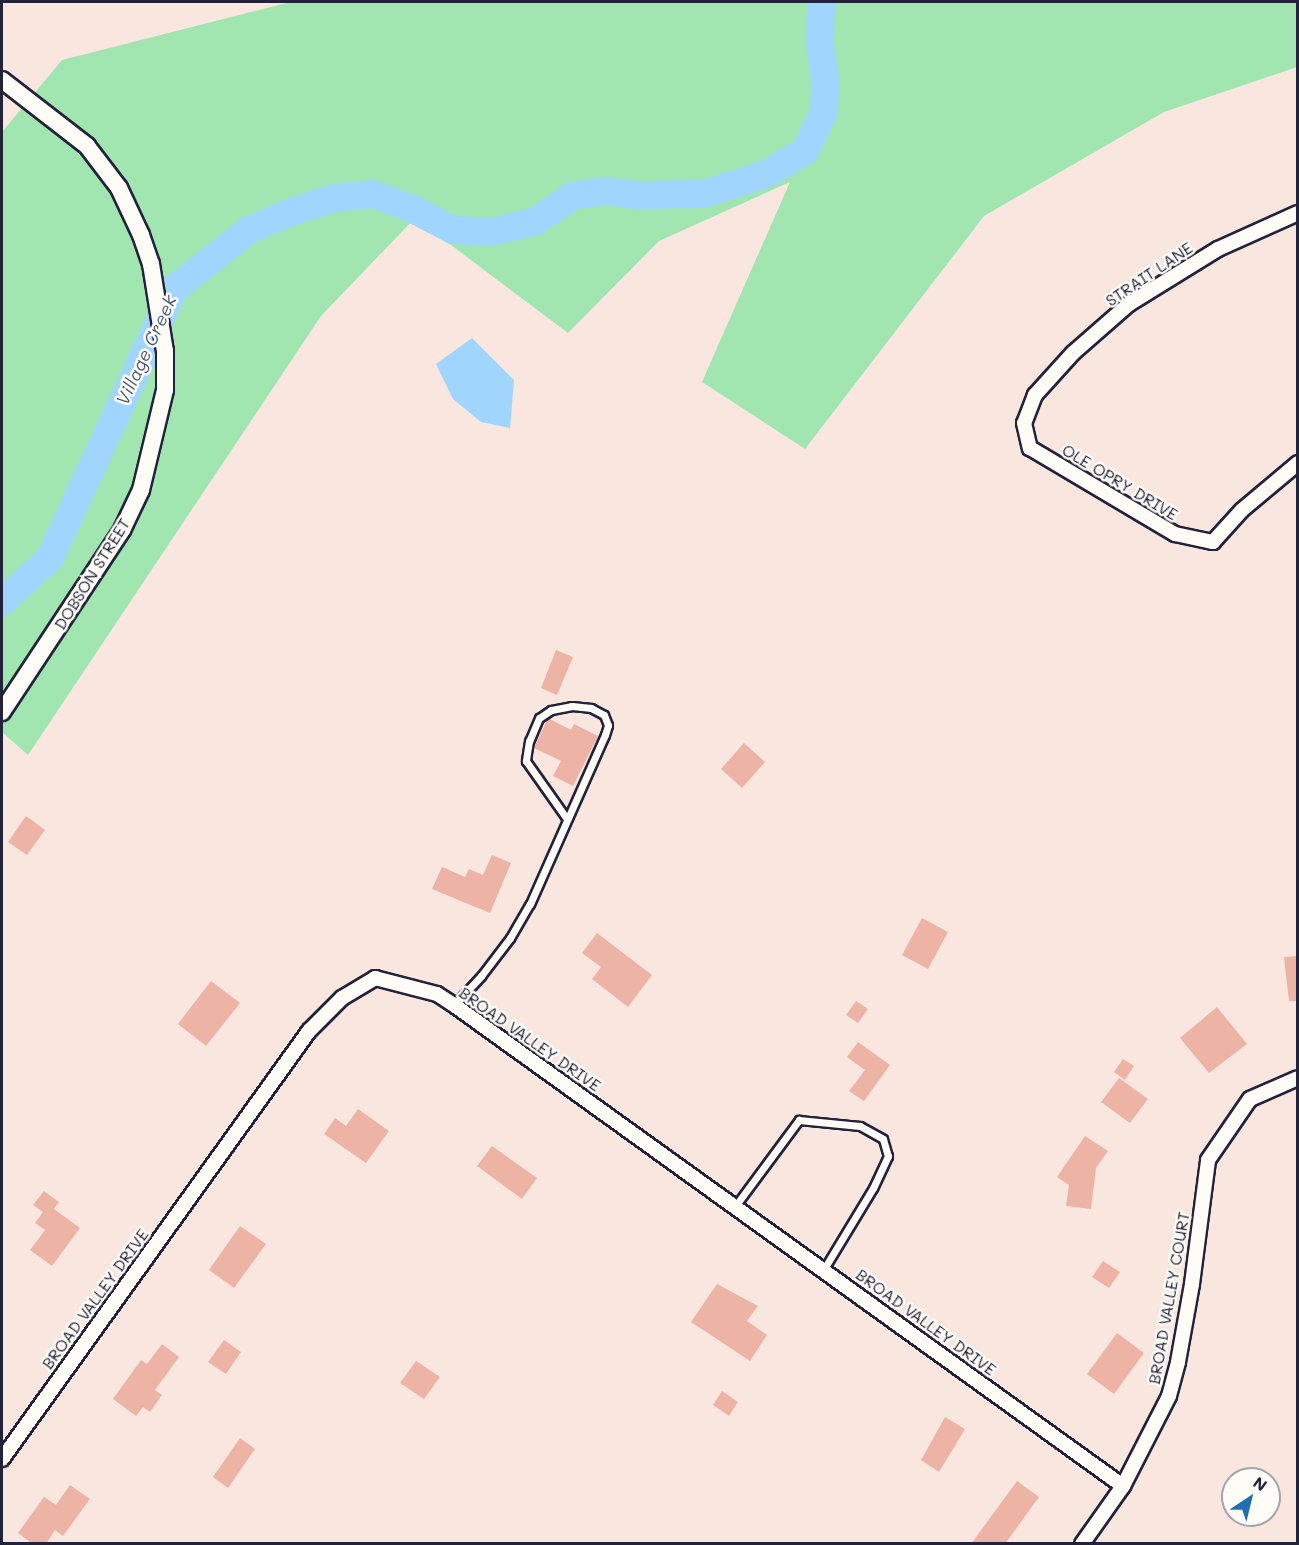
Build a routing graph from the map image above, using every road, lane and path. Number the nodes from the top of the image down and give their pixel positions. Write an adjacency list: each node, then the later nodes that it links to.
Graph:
1 (2, 80): 5 (street, DOBSON STREET)
2 (1298, 213): 3 (street, STRAIT LANE)
3 (1024, 423): 4 (street, OLE OPRY DRIVE)
4 (1298, 463)
5 (2, 712)
6 (567, 819): 6 (lane); 7 (lane)
7 (454, 1005): 9 (street, BROAD VALLEY DRIVE); 11 (street, BROAD VALLEY DRIVE)
8 (1298, 1078): 12 (street, BROAD VALLEY COURT)
9 (736, 1205): 10 (street, BROAD VALLEY DRIVE); 10 (lane)
10 (824, 1269): 12 (street, BROAD VALLEY DRIVE)
11 (2, 1458)
12 (1124, 1486): 13 (street, BROAD VALLEY COURT)
13 (1082, 1544)

